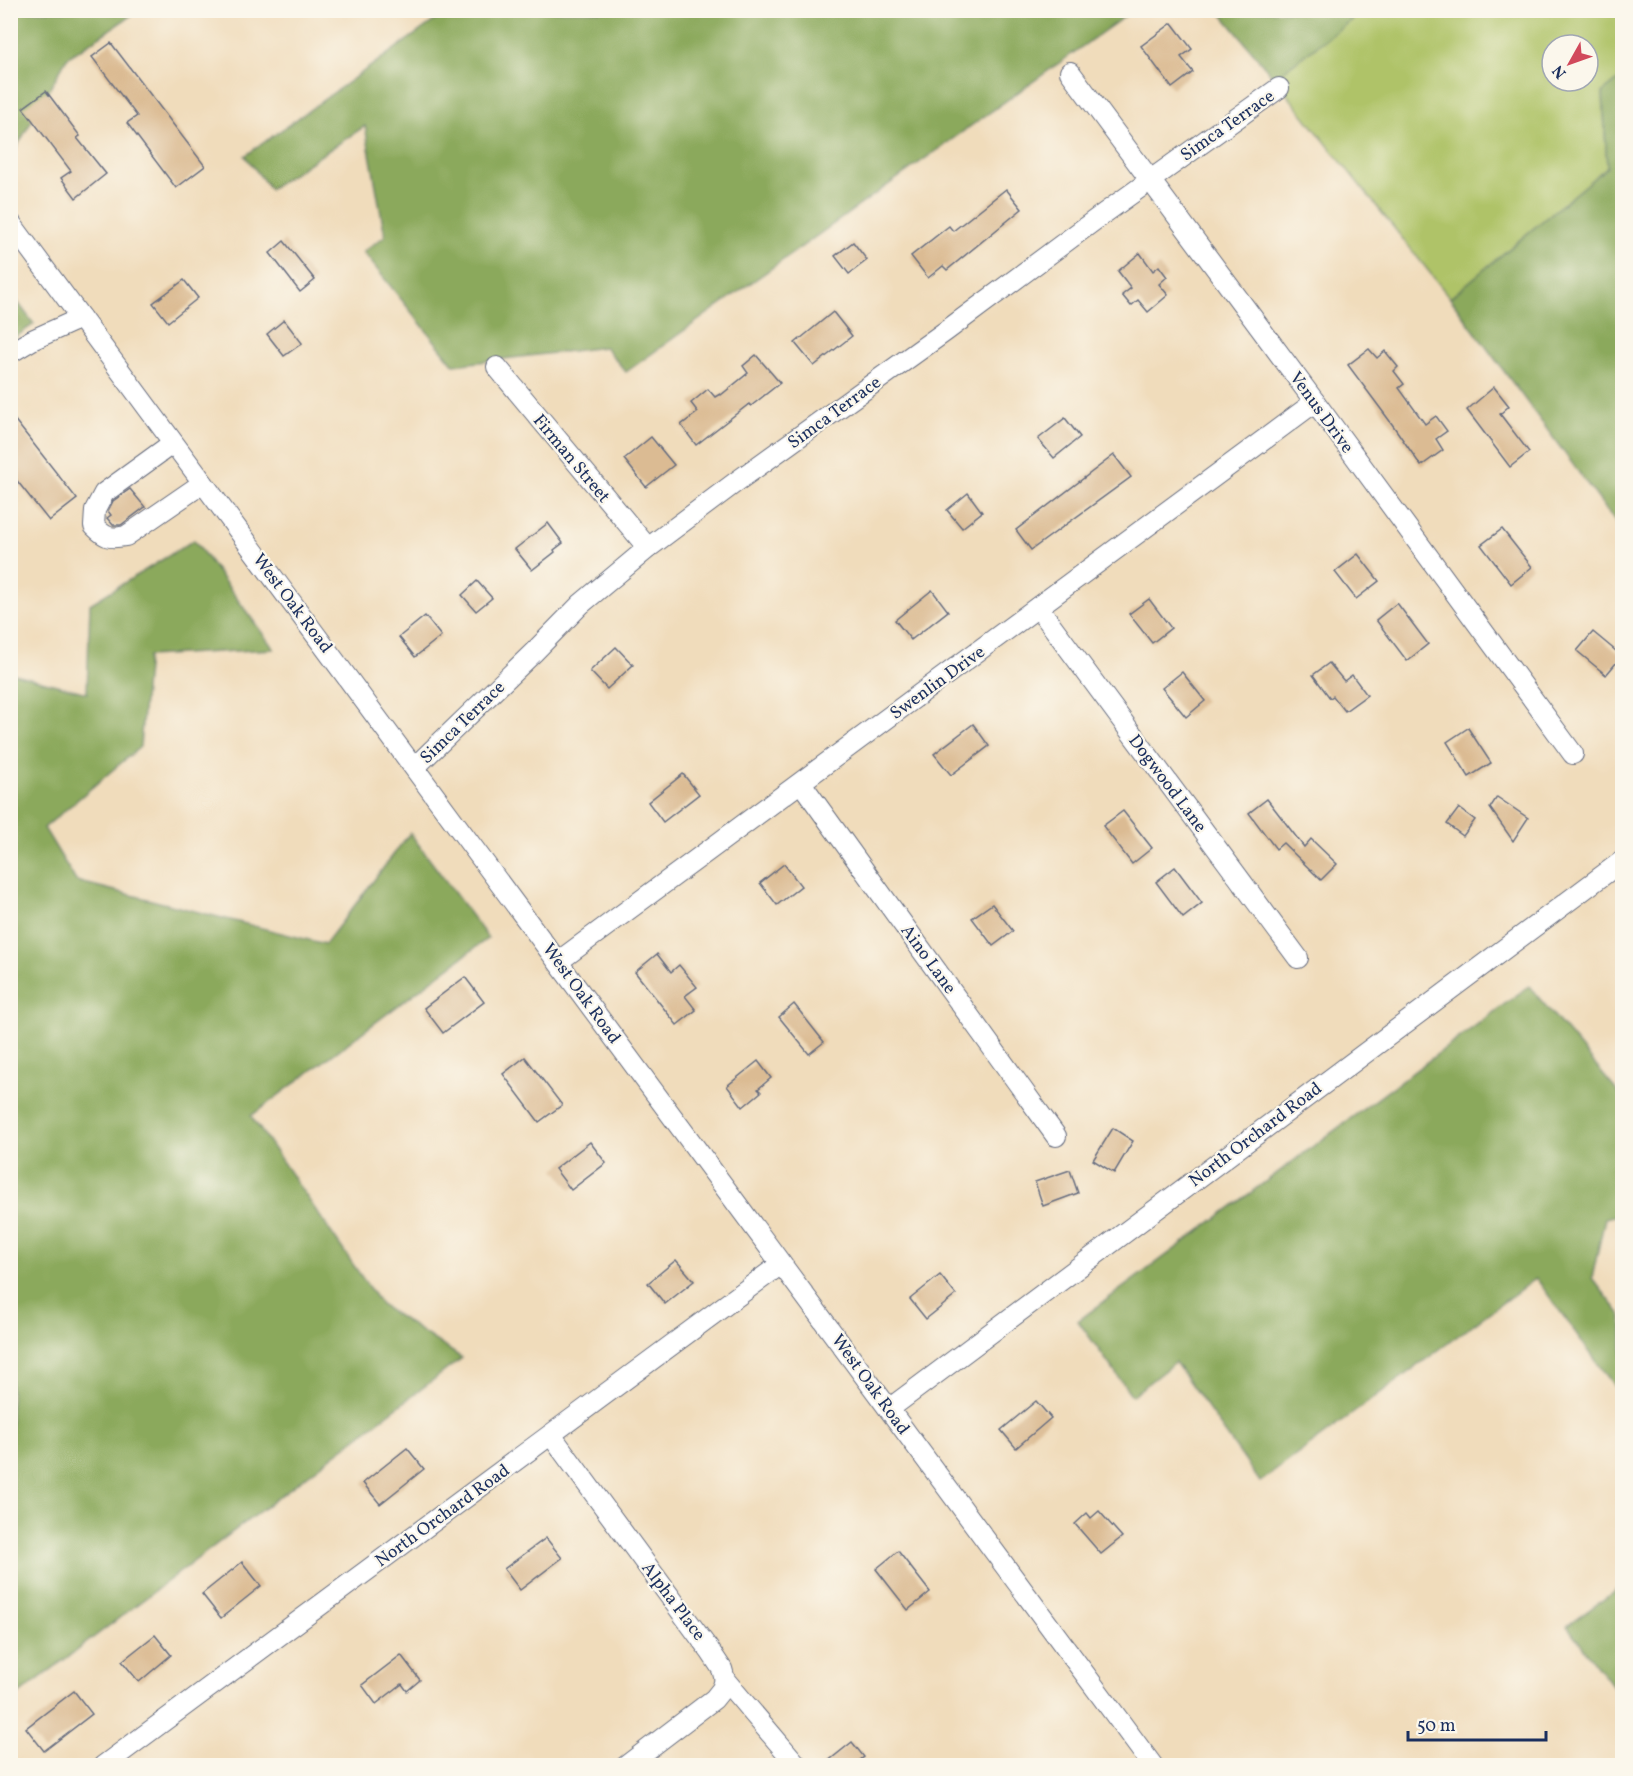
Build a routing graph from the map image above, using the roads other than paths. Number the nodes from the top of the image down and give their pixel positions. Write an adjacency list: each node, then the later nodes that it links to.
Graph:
1 (1070, 72): 3 (street, Venus Drive)
2 (1279, 88): 3 (street, Simca Terrace)
3 (1150, 180): 8 (street, Venus Drive); 11 (street, Simca Terrace)
4 (10, 222): 5 (street, West Oak Road)
5 (81, 318): 6 (street); 9 (street, West Oak Road)
6 (10, 353)
7 (497, 367): 11 (street, Firman Street)
8 (1315, 402): 12 (street, Swenlin Drive); 13 (street, Venus Drive)
9 (173, 443): 10 (street, West Oak Road); 10 (street)
10 (203, 483): 14 (street, West Oak Road)
11 (648, 548): 14 (street, Simca Terrace)
12 (1038, 607): 15 (street, Swenlin Drive); 17 (street, Dogwood Lane)
13 (1573, 754)
14 (415, 767): 18 (street, West Oak Road)
15 (801, 783): 18 (street, Swenlin Drive); 19 (street, Aino Lane)
16 (1623, 861): 21 (street, North Orchard Road)
17 (1298, 958)
18 (559, 961): 20 (street, West Oak Road)
19 (1056, 1136)
20 (781, 1264): 21 (street, West Oak Road); 22 (street, North Orchard Road)
21 (889, 1409): 27 (street, West Oak Road)
22 (551, 1435): 23 (street, Alpha Place); 24 (street, North Orchard Road)
23 (725, 1680): 25 (street); 26 (street, Alpha Place)
24 (103, 1766)
25 (626, 1766)
26 (798, 1766)
27 (1153, 1766)

